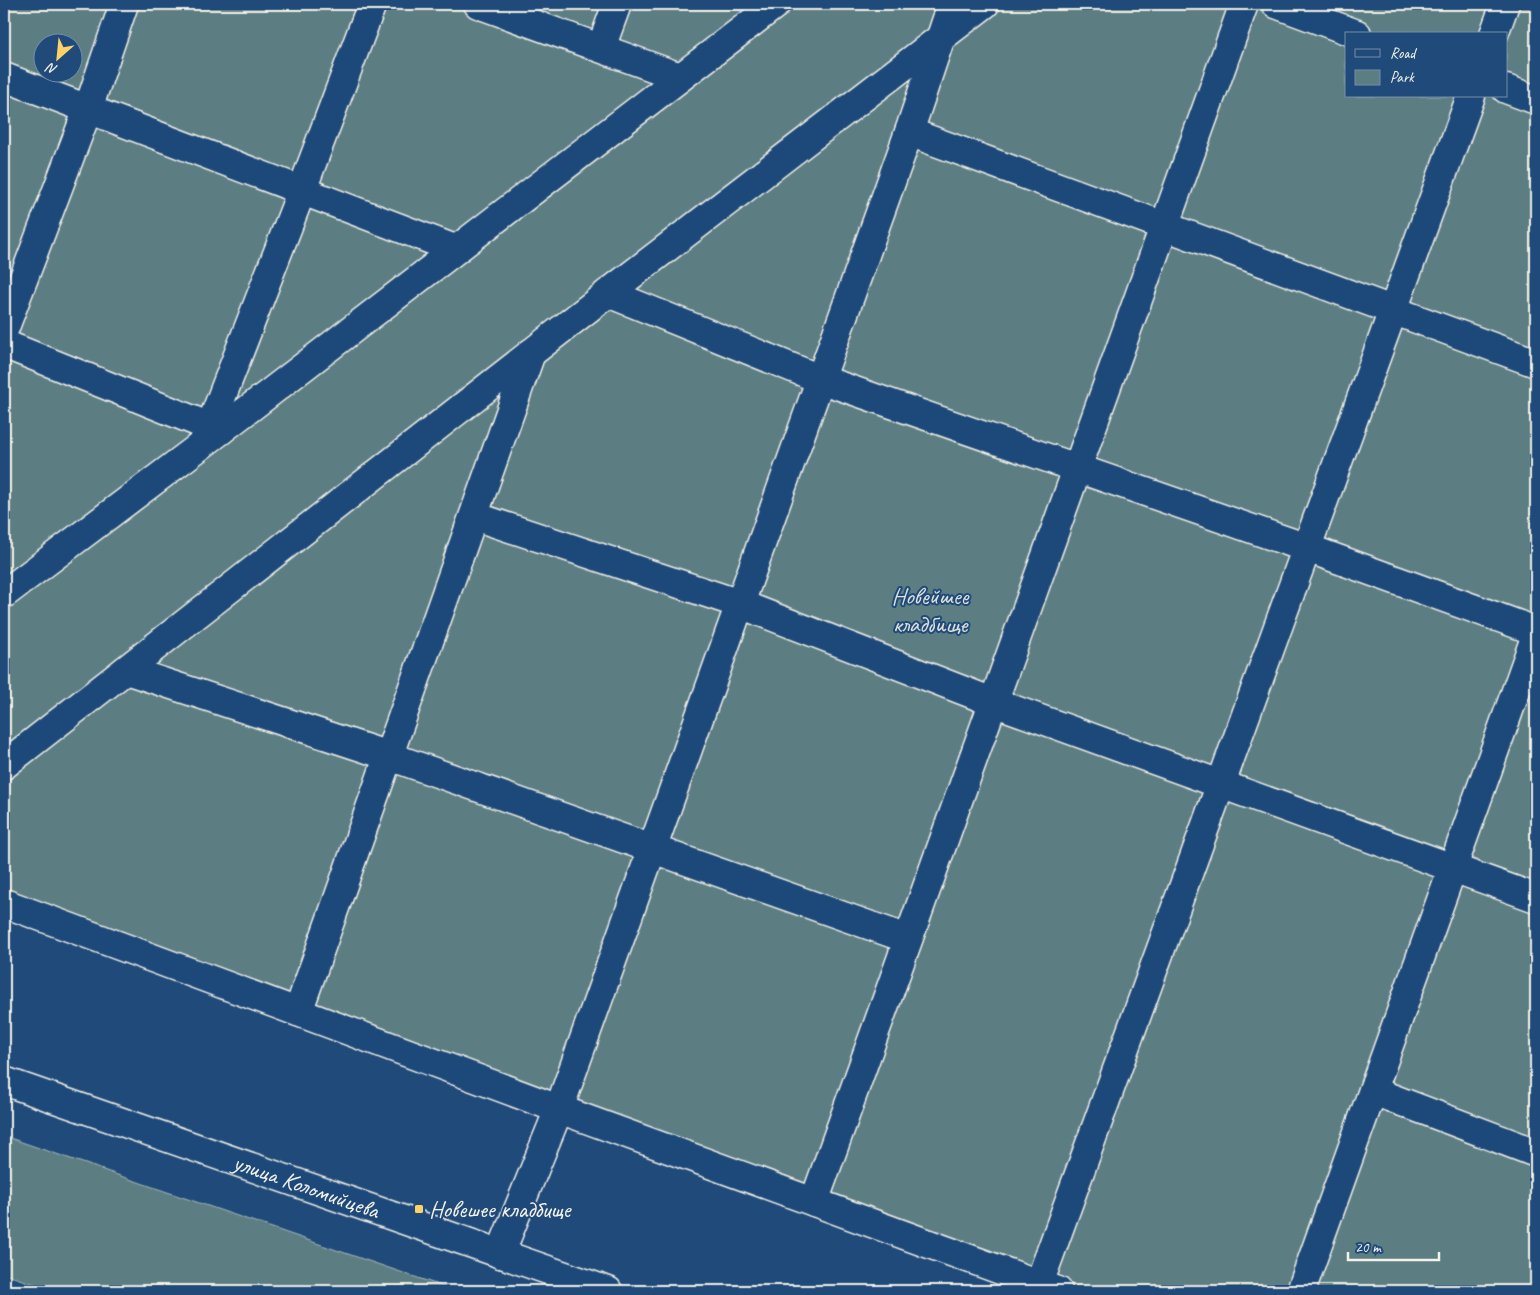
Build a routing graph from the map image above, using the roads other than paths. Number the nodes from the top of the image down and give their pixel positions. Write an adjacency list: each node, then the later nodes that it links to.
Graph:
1 (124, 4): 20 (street)
2 (372, 4): 22 (street)
3 (478, 4): 14 (street)
4 (618, 4): 14 (street)
5 (776, 4): 16 (street)
6 (952, 4): 13 (street)
7 (985, 4): 13 (street)
8 (1244, 4): 23 (street)
9 (1276, 4): 11 (street)
10 (1504, 4): 12 (street)
11 (1352, 32)
12 (1495, 32)
13 (940, 39): 21 (street); 25 (street)
14 (601, 48): 16 (street)
15 (4, 77): 20 (street)
16 (680, 77): 24 (street)
17 (1508, 90): 19 (street)
18 (1470, 98): 26 (street)
19 (1536, 100)
20 (88, 109): 22 (street); 27 (street)
21 (909, 132): 23 (street); 31 (street)
22 (302, 190): 24 (street); 32 (street)
23 (1164, 227): 26 (street); 33 (street)
24 (455, 249): 32 (street)
25 (608, 293): 29 (street); 31 (street)
26 (1393, 312): 30 (street); 35 (street)
27 (4, 330)
28 (4, 344): 32 (street)
29 (531, 353): 34 (street); 40 (street)
30 (1536, 363)
31 (820, 379): 33 (street); 37 (street)
32 (215, 429): 36 (street)
33 (1077, 468): 35 (street); 41 (street)
34 (474, 516): 37 (street); 42 (street)
35 (1307, 548): 38 (street); 44 (street)
36 (4, 594)
37 (740, 604): 41 (street); 45 (street)
38 (1536, 631)
39 (1536, 635): 46 (street)
40 (126, 670): 42 (street); 43 (street)
41 (994, 702): 44 (street); 49 (street)
42 (388, 756): 45 (street); 50 (street)
43 (4, 765)
44 (1221, 785): 46 (street); 57 (street)
45 (652, 849): 49 (street); 53 (street)
46 (1453, 868): 47 (street); 52 (street)
47 (1536, 898)
48 (4, 903): 50 (street)
49 (908, 939): 55 (street)
50 (298, 1012): 53 (street)
51 (4, 1081): 56 (street, улица Коломийцева)
52 (1373, 1091): 54 (street); 59 (street)
53 (559, 1109): 55 (street); 56 (street)
54 (1536, 1153)
55 (814, 1202): 57 (street)
56 (500, 1254): 58 (street, улица Коломийцева)
57 (1049, 1288)
58 (608, 1291)
59 (1301, 1291)

